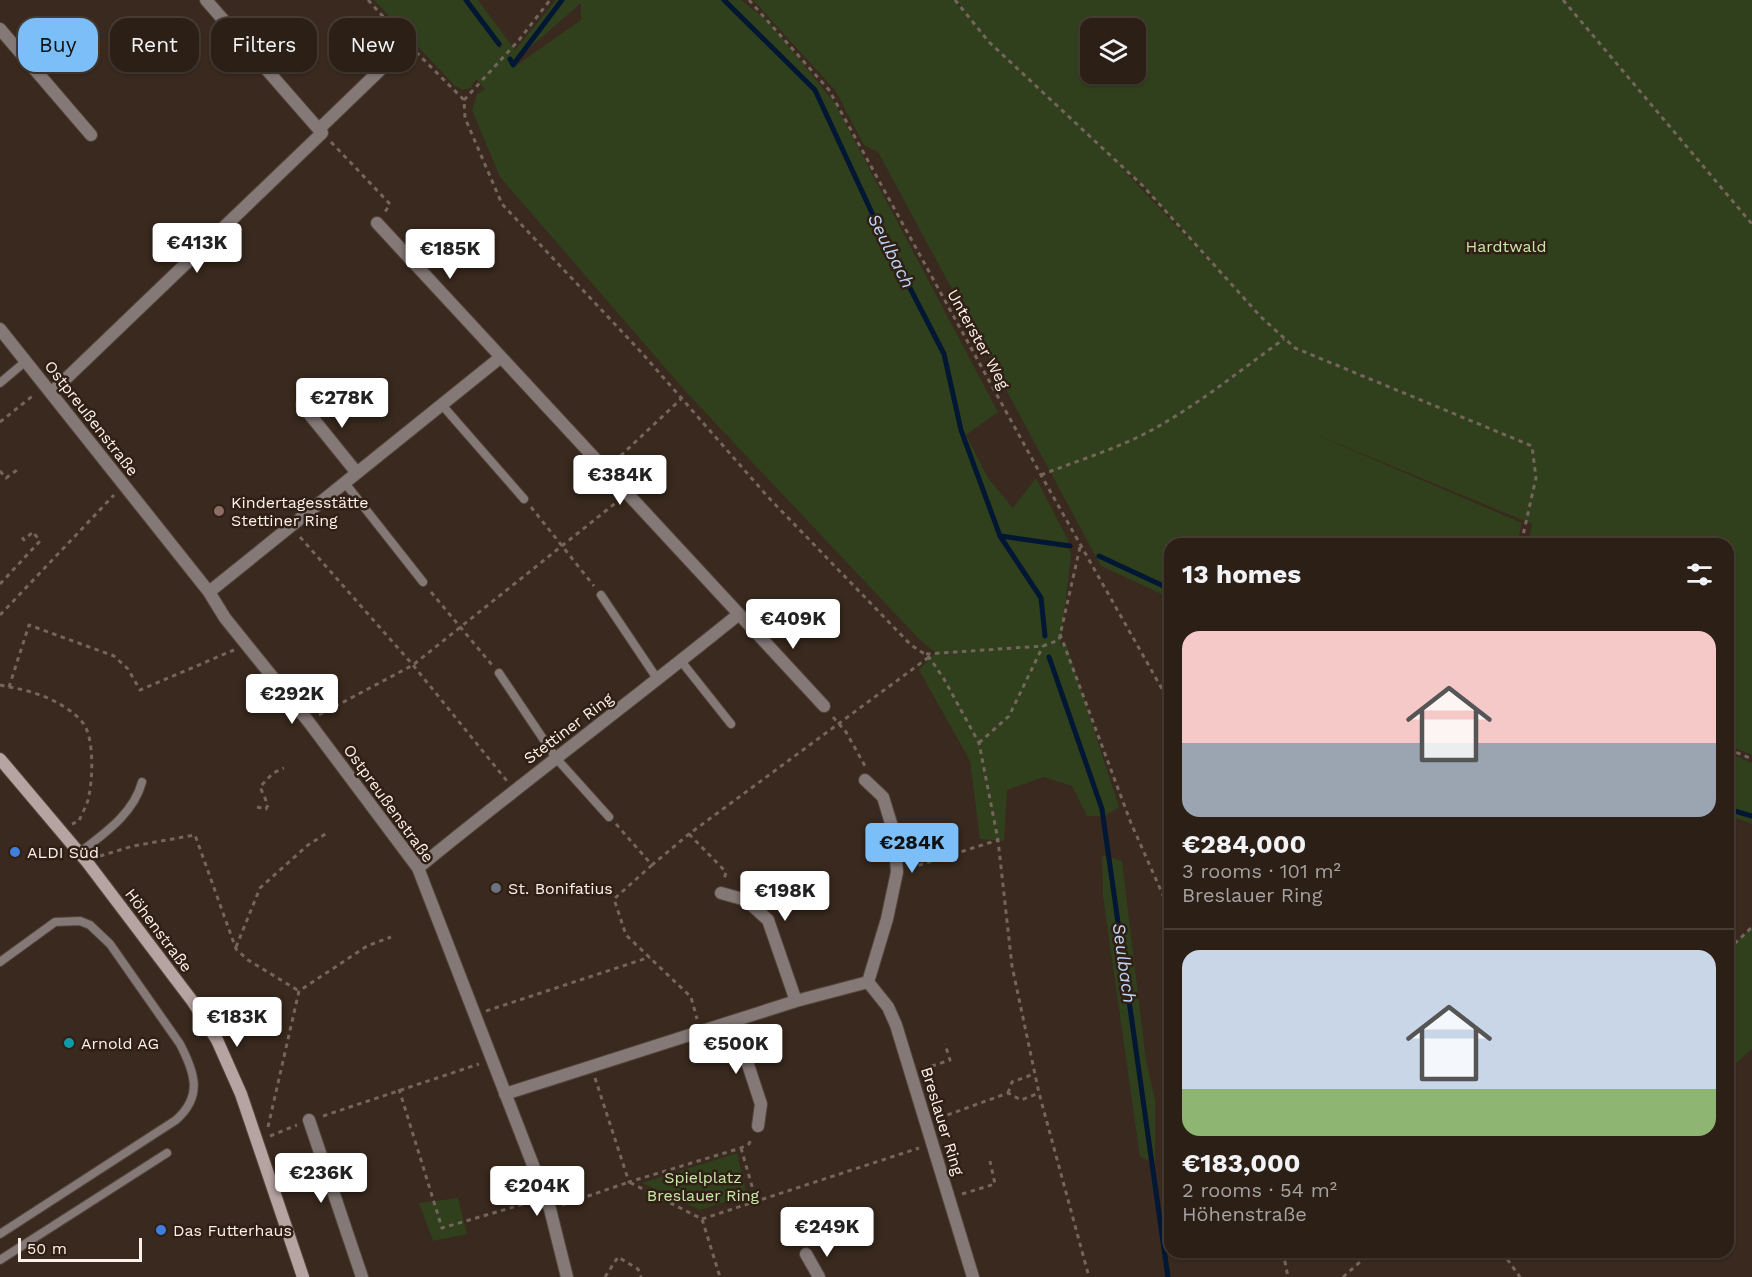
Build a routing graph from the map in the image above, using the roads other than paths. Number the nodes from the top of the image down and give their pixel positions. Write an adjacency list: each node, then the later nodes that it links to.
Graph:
1 (206, 0): 4 (street)
2 (0, 29): 5 (street)
3 (385, 72): 4 (street)
4 (321, 131): 11 (street)
5 (91, 135)
6 (377, 223): 8 (street)
7 (0, 329): 9 (street, Ostpreußenstraße)
8 (501, 357): 13 (street); 20 (street)
9 (27, 361): 10 (lane); 11 (street, Ostpreußenstraße)
10 (0, 382)
11 (48, 389): 18 (street, Ostpreußenstraße)
12 (302, 405): 14 (street)
13 (442, 405): 14 (street); 16 (lane)
14 (357, 473): 15 (street)
15 (345, 483): 17 (lane); 18 (street)
16 (524, 499)
17 (423, 582)
18 (209, 592): 32 (street, Ostpreußenstraße)
19 (601, 595): 23 (lane)
20 (739, 614): 21 (street, Stettiner Ring); 24 (street)
21 (681, 661): 23 (street, Stettiner Ring); 25 (lane)
22 (499, 673): 26 (lane)
23 (658, 680): 26 (street, Stettiner Ring)
24 (824, 706)
25 (731, 724)
26 (556, 758): 30 (lane); 32 (street, Stettiner Ring)
27 (0, 759): 31 (street, Höhenstraße)
28 (865, 780): 35 (street)
29 (142, 782): 31 (lane)
30 (609, 817)
31 (84, 854): 45 (street, Höhenstraße)
32 (418, 868): 38 (street, Ostpreußenstraße)
33 (721, 893): 36 (street)
34 (0, 962): 42 (lane)
35 (868, 982): 36 (street); 49 (street, Breslauer Ring)
36 (796, 1000): 37 (street)
37 (734, 1022): 38 (street); 40 (street)
38 (505, 1094): 47 (street, Ostpreußenstraße)
39 (309, 1120): 46 (street)
40 (758, 1126)
41 (167, 1153): 44 (lane)
42 (0, 1234)
43 (806, 1254): 48 (street)
44 (0, 1260)
45 (303, 1277)
46 (362, 1277)
47 (567, 1277)
48 (819, 1277)
49 (973, 1277)

